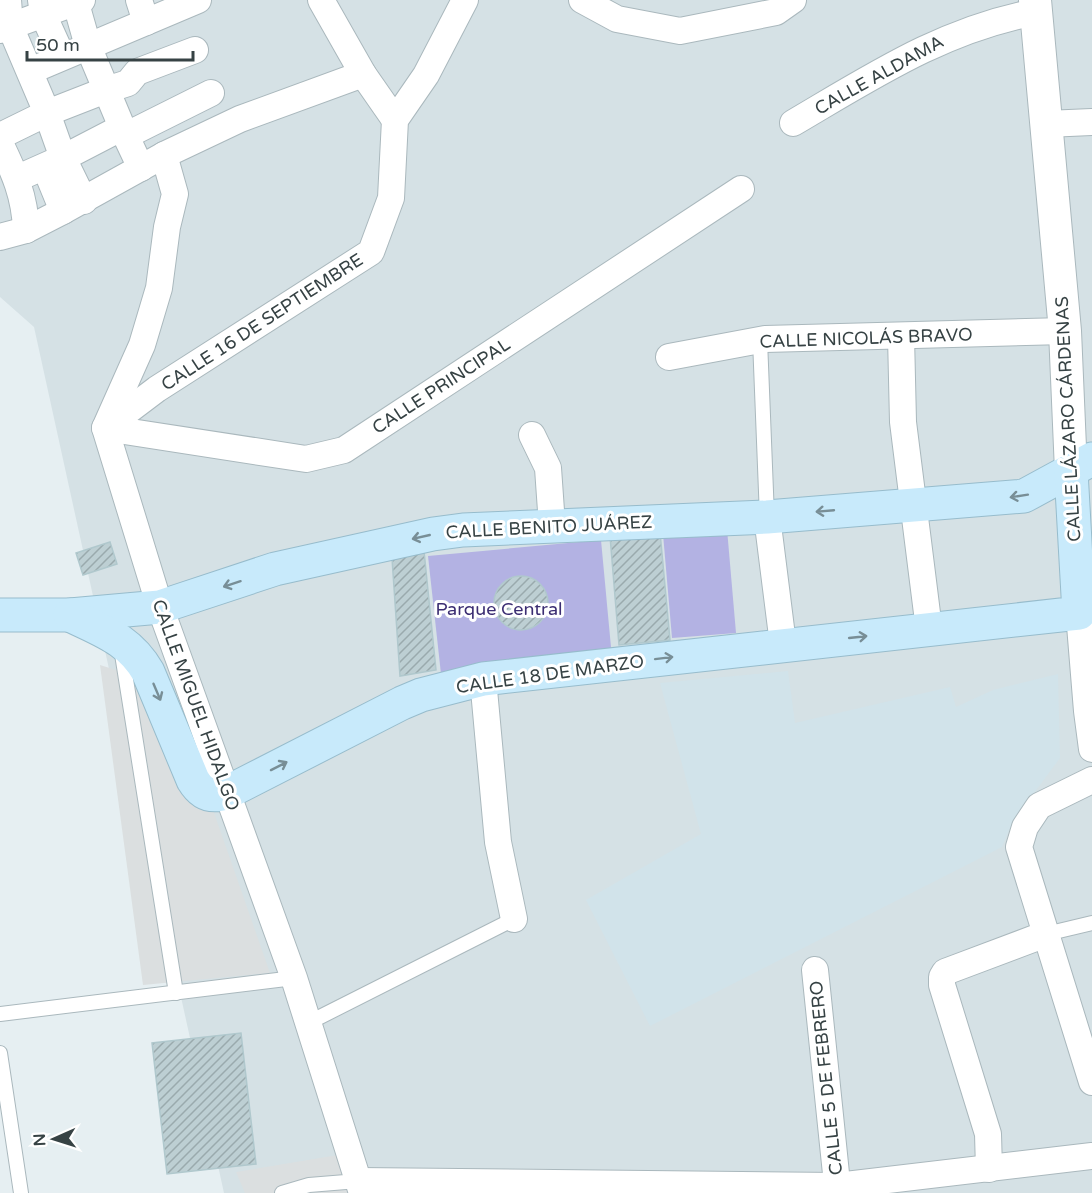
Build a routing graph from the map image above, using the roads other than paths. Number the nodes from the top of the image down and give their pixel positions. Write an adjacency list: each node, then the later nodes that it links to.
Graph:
1 (8, 0): 11 (street)
2 (198, 0): 10 (street)
3 (321, 0): 16 (street)
4 (465, 0): 20 (street)
5 (582, 0): 6 (street)
6 (794, 0)
7 (78, 1): 9 (street); 12 (street)
8 (1036, 6): 22 (street, CALLE ALDAMA); 23 (street, CALLE LÁZARO CÁRDENAS)
9 (42, 7): 11 (street); 14 (street)
10 (142, 11): 12 (street)
11 (5, 28): 15 (street)
12 (88, 46): 14 (street); 17 (street)
13 (195, 50): 17 (street)
14 (62, 56): 15 (street)
15 (30, 71): 19 (street)
16 (363, 74): 20 (street); 27 (street)
17 (106, 90): 19 (street); 24 (street)
18 (211, 93): 24 (street)
19 (47, 113): 25 (street); 28 (street)
20 (395, 120): 39 (street, CALLE 16 DE SEPTIEMBRE)
21 (1092, 122): 23 (street)
22 (793, 123)
23 (1046, 124): 35 (street, CALLE LÁZARO CÁRDENAS)
24 (124, 132): 28 (street); 29 (street)
25 (0, 136)
26 (0, 143): 30 (street)
27 (164, 155): 29 (street); 39 (street)
28 (54, 162): 30 (street); 32 (street)
29 (141, 168): 32 (street)
30 (18, 178): 33 (street)
31 (741, 189): 39 (street, CALLE PRINCIPAL)
32 (74, 206): 33 (street)
33 (26, 230): 34 (street)
34 (0, 237)
35 (1065, 331): 36 (street, CALLE NICOLÁS BRAVO); 41 (street, CALLE LÁZARO CÁRDENAS)
36 (901, 336): 37 (street, CALLE NICOLÁS BRAVO); 42 (street)
37 (760, 340): 38 (street, CALLE NICOLÁS BRAVO); 43 (lane)
38 (669, 357)
39 (105, 428): 45 (street, CALLE MIGUEL HIDALGO)
40 (532, 435): 44 (street)
41 (1082, 465): 42 (main road, CALLE BENITO JUÁREZ, one-way to 42); 46 (main road, CALLE LÁZARO CÁRDENAS)
42 (912, 504): 43 (main road, CALLE BENITO JUÁREZ, one-way to 43); 49 (street)
43 (767, 516): 44 (main road, CALLE BENITO JUÁREZ); 51 (street)
44 (552, 525): 45 (main road, CALLE BENITO JUÁREZ, one-way to 45)
45 (160, 607): 48 (main road, CALLE BENITO JUÁREZ); 56 (street, CALLE MIGUEL HIDALGO)
46 (1079, 613): 49 (main road, CALLE 18 DE MARZO); 52 (street, CALLE LÁZARO CÁRDENAS)
47 (0, 615): 48 (main road, CALLE BENITO JUÁREZ)
48 (70, 615): 50 (main road)
49 (929, 629): 51 (main road, CALLE 18 DE MARZO, one-way to 49)
50 (120, 640): 56 (main road, one-way to 56); 62 (lane)
51 (783, 644): 53 (main road, CALLE 18 DE MARZO, one-way to 51)
52 (1087, 656): 54 (street, CALLE LÁZARO CÁRDENAS)
53 (483, 679): 56 (main road, CALLE 18 DE MARZO, one-way to 53); 57 (street)
54 (1092, 749)
55 (1092, 780): 59 (street)
56 (228, 792): 61 (street, CALLE MIGUEL HIDALGO)
57 (514, 919): 64 (lane)
58 (1092, 923): 59 (lane)
59 (1046, 934): 66 (street); 68 (street)
60 (815, 970): 70 (street, CALLE 5 DE FEBRERO)
61 (294, 978): 62 (lane); 64 (street, CALLE MIGUEL HIDALGO)
62 (176, 993): 63 (lane)
63 (0, 1014)
64 (308, 1023): 69 (street, CALLE MIGUEL HIDALGO)
65 (0, 1053): 71 (lane)
66 (1092, 1082)
67 (1092, 1156): 68 (street)
68 (989, 1169): 70 (street)
69 (351, 1188): 70 (street); 72 (lane)
70 (838, 1190)
71 (21, 1193)
72 (282, 1193)

